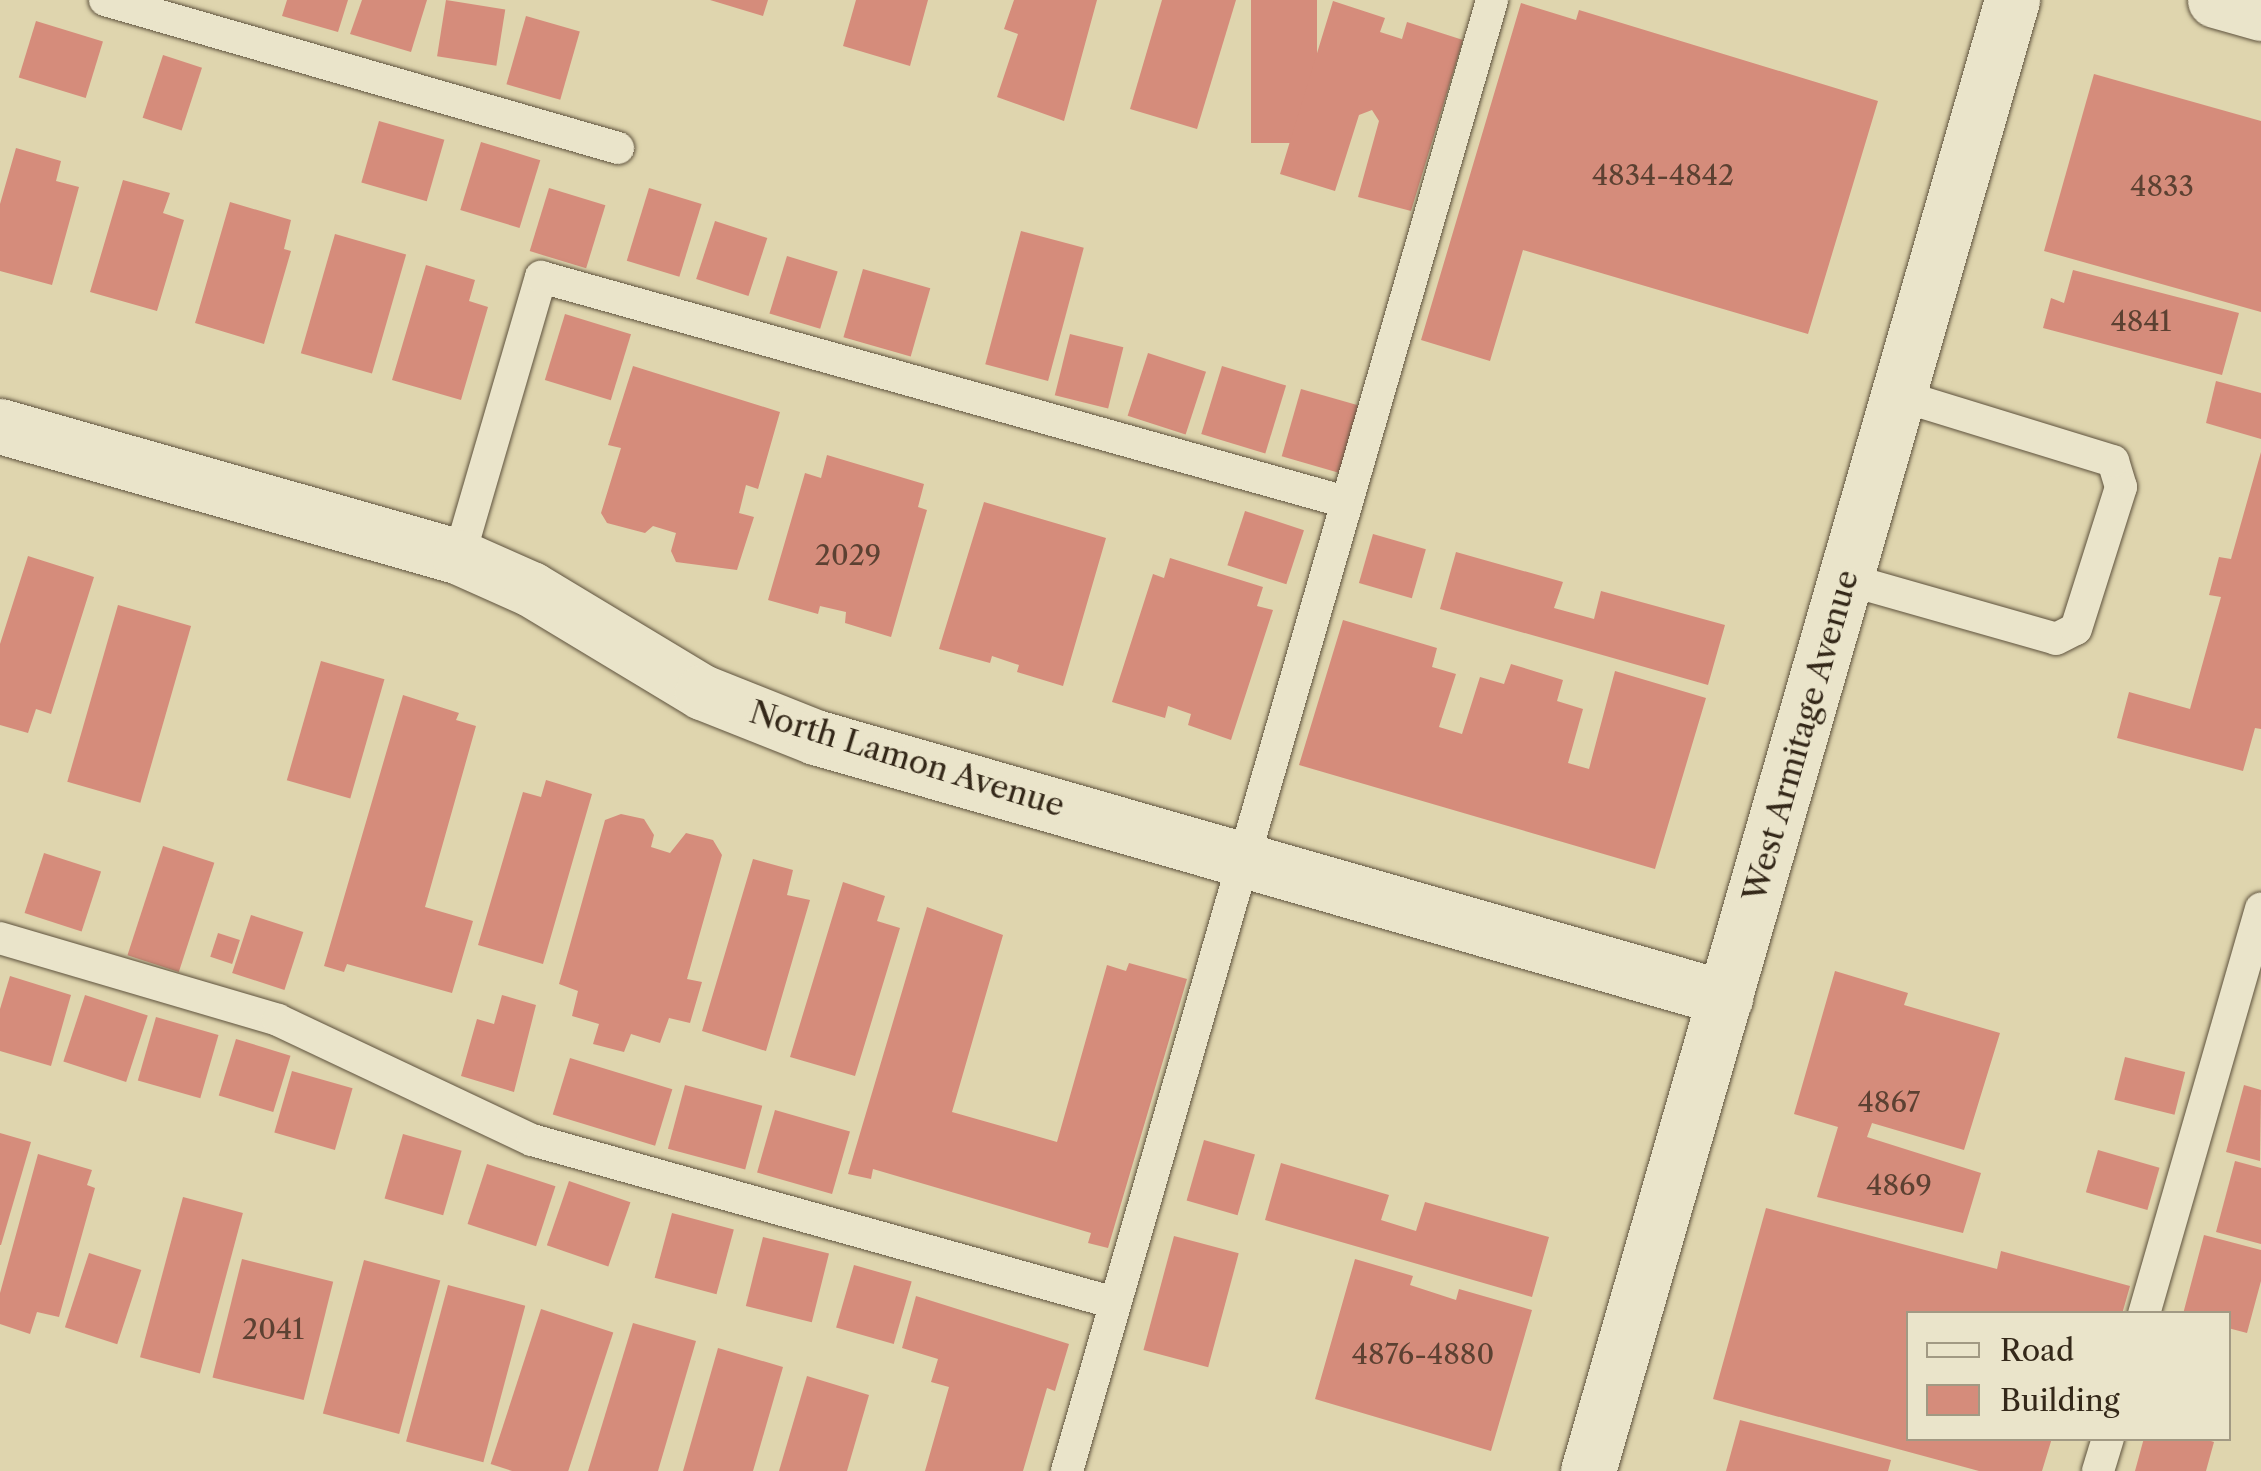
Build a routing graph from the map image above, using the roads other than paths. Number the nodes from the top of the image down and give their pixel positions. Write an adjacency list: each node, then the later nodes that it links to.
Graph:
1 (106, 0): 6 (lane)
2 (1492, 0): 9 (lane)
3 (2012, 0): 7 (street, West Armitage Avenue)
4 (2215, 0): 5 (street)
5 (2261, 13)
6 (618, 148)
7 (1899, 395): 11 (street, West Armitage Avenue); 11 (lane)
8 (0, 426): 10 (street, North Lamon Avenue)
9 (1346, 502): 10 (lane); 12 (lane)
10 (459, 556): 12 (street, North Lamon Avenue)
11 (1846, 580): 15 (street, West Armitage Avenue)
12 (1244, 860): 15 (street, North Lamon Avenue); 16 (lane)
13 (2261, 908): 17 (lane)
14 (0, 938): 16 (lane)
15 (1725, 998): 20 (street, West Armitage Avenue)
16 (1115, 1302): 19 (lane)
17 (2145, 1311)
18 (2107, 1441): 21 (lane)
19 (1066, 1471)
20 (1588, 1471)
21 (2098, 1471)

